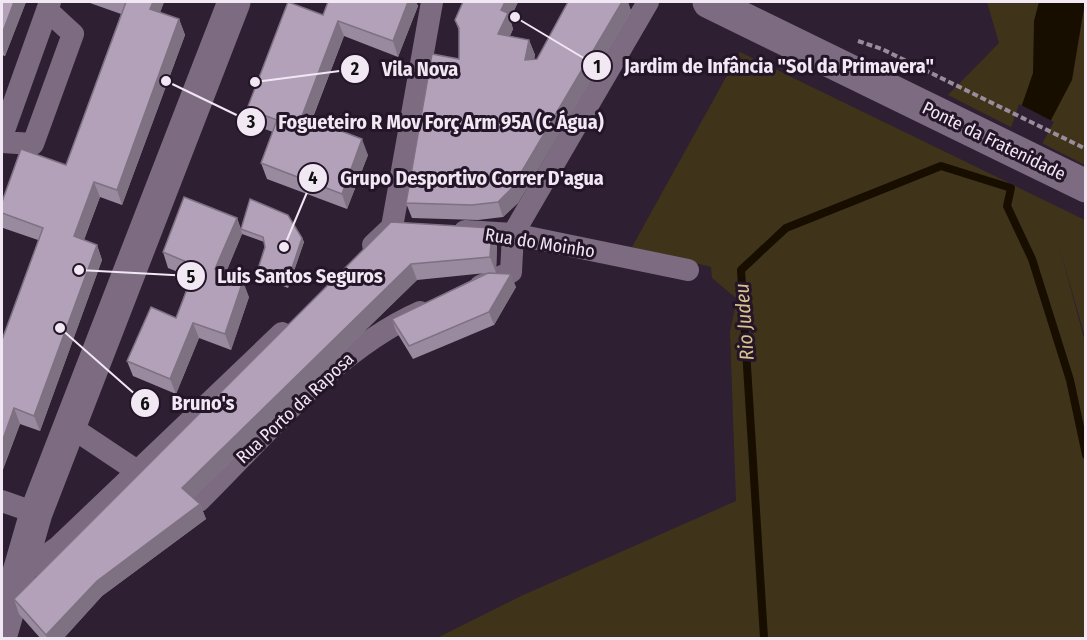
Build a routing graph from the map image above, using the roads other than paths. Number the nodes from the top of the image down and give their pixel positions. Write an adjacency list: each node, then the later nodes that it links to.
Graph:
1 (234, 2): 14 (street)
2 (432, 2): 11 (street)
3 (648, 2): 10 (street, Rua Porto da Raposa)
4 (709, 2): 8 (street, Ponte da Fratenidade)
5 (49, 6): 6 (street); 7 (street)
6 (2, 136)
7 (2, 142)
8 (1086, 186)
9 (447, 230): 10 (street, Rua do Moinho)
10 (513, 234): 12 (street, Rua do Moinho); 17 (street, Rua Porto da Raposa)
11 (357, 260)
12 (688, 270)
13 (298, 317): 15 (street)
14 (68, 425): 15 (street); 18 (street)
15 (136, 471): 19 (street)
16 (2, 501): 18 (street)
17 (199, 501)
18 (36, 513): 19 (street)
19 (16, 577): 20 (street)
20 (2, 630): 21 (street)
21 (16, 639)

